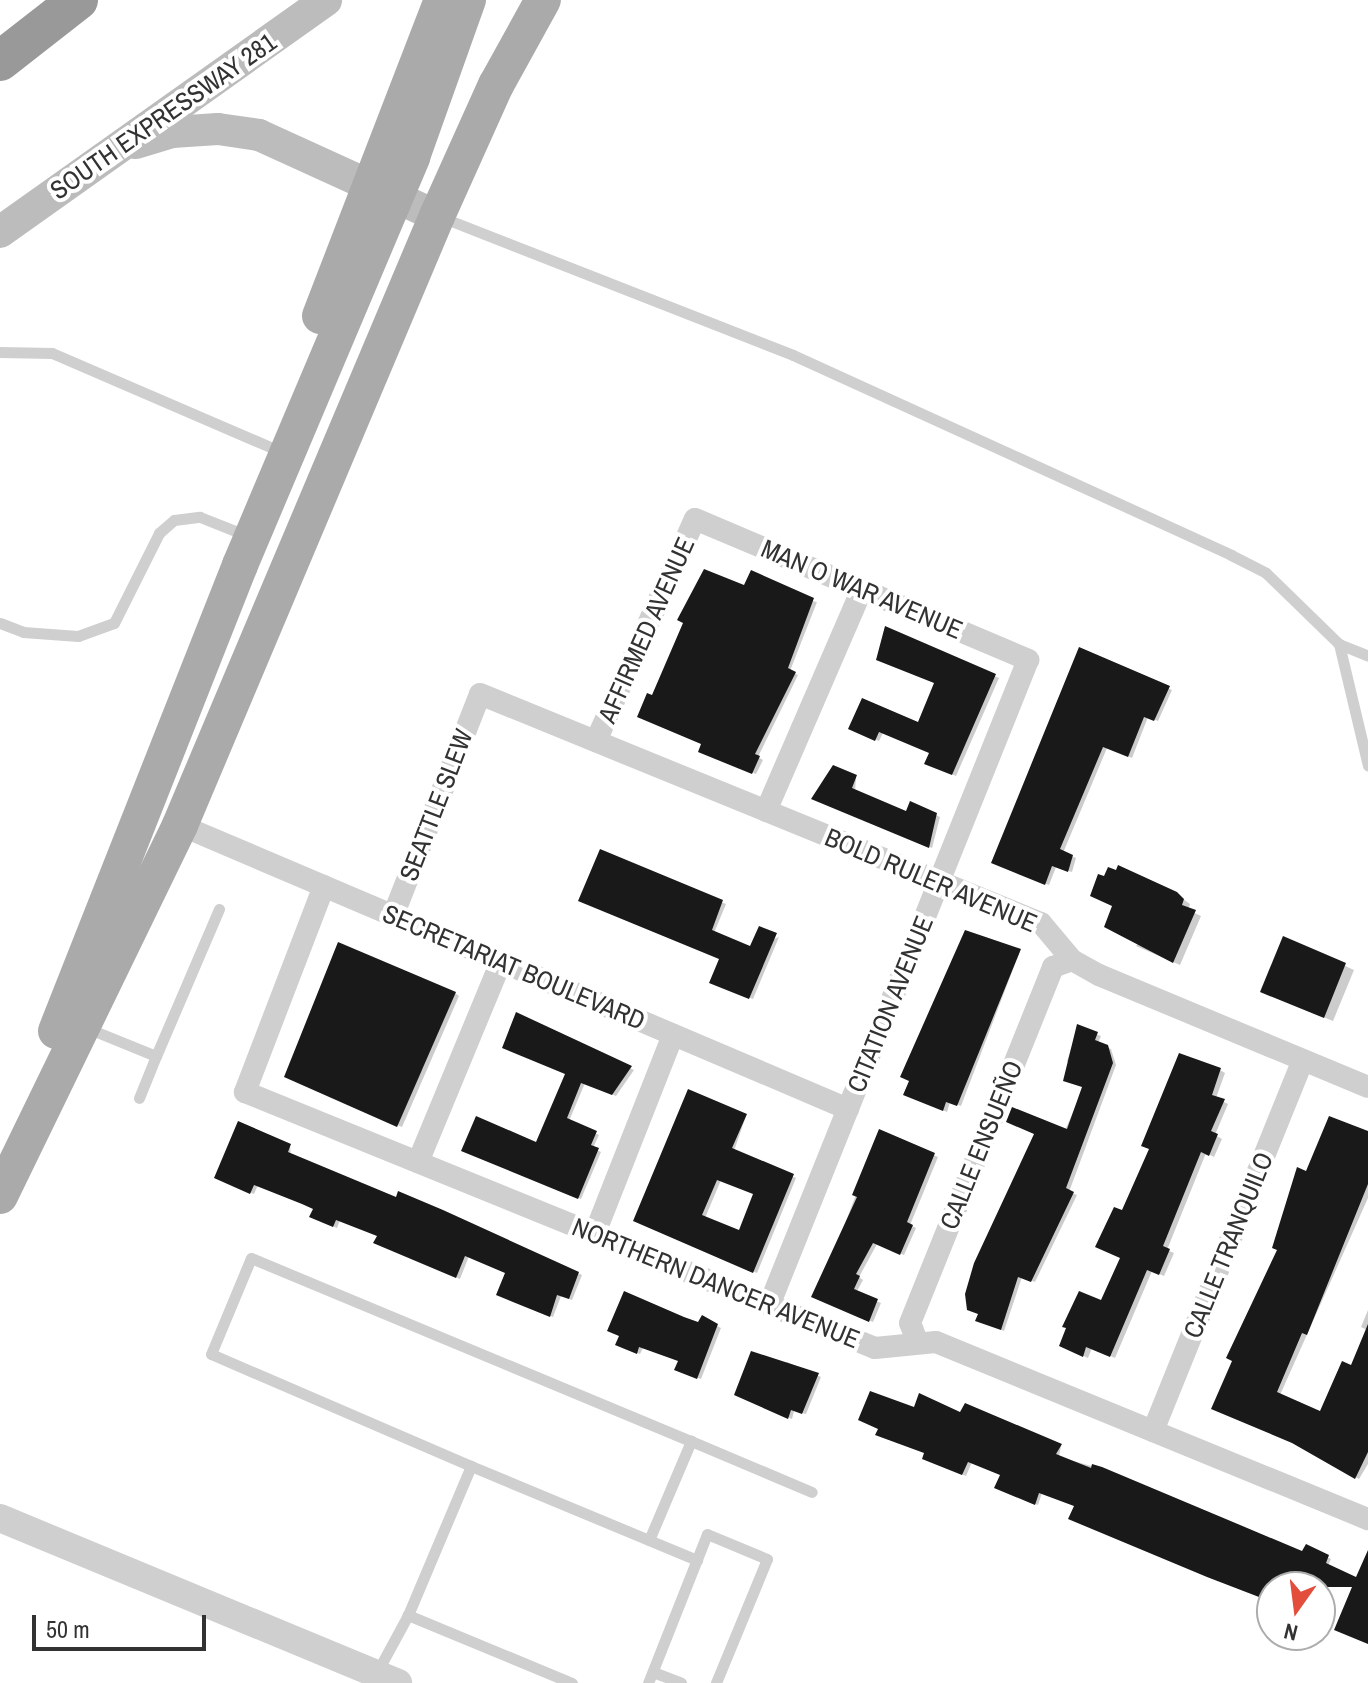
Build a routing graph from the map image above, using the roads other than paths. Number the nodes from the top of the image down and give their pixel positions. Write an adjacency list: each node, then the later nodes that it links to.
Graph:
1 (78, 0): 6 (highway)
2 (326, 0): 7 (main road, SOUTH EXPRESSWAY 281)
3 (442, 0): 8 (main road)
4 (468, 0): 38 (main road)
5 (532, 9): 9 (main road)
6 (0, 61)
7 (118, 148): 8 (main road); 10 (main road, SOUTH EXPRESSWAY 281)
8 (370, 185): 9 (main road); 12 (main road)
9 (437, 216): 17 (lane); 24 (main road)
10 (0, 232)
11 (0, 352): 12 (lane)
12 (270, 447): 14 (main road)
13 (695, 519): 15 (street, MAN O WAR AVENUE); 21 (street, AFFIRMED AVENUE)
14 (238, 532): 16 (lane); 38 (main road)
15 (862, 589): 19 (street, MAN O WAR AVENUE); 23 (street)
16 (0, 623)
17 (1339, 644): 18 (lane); 22 (lane)
18 (1368, 656)
19 (1028, 660): 25 (street, CITATION AVENUE)
20 (480, 694): 21 (street, BOLD RULER AVENUE); 28 (street, SEATTLE SLEW)
21 (596, 741): 23 (street, BOLD RULER AVENUE)
22 (1368, 766)
23 (766, 811): 25 (street, BOLD RULER AVENUE)
24 (180, 825): 26 (street, SECRETARIAT BOULEVARD); 31 (main road)
25 (939, 881): 29 (street, BOLD RULER AVENUE); 37 (street, CITATION AVENUE)
26 (324, 886): 28 (street, SECRETARIAT BOULEVARD); 39 (street, NORTHERN DANCER AVENUE)
27 (219, 909): 33 (lane)
28 (393, 916): 30 (street, SECRETARIAT BOULEVARD)
29 (1072, 960): 34 (street, BOLD RULER AVENUE); 44 (street, CALLE ENSUEÑO)
30 (501, 962): 32 (street, SECRETARIAT BOULEVARD); 39 (street)
31 (83, 1026): 33 (lane); 41 (main road)
32 (673, 1035): 37 (street, SECRETARIAT BOULEVARD); 42 (street)
33 (156, 1056): 36 (lane)
34 (1303, 1060): 35 (street, BOLD RULER AVENUE); 45 (street, CALLE TRANQUILO)
35 (1368, 1087)
36 (139, 1098)
37 (848, 1109): 43 (street, CITATION AVENUE)
38 (20, 1122): 40 (main road)
39 (418, 1162): 42 (street, NORTHERN DANCER AVENUE)
40 (0, 1179)
41 (0, 1196)
42 (595, 1233): 43 (street, NORTHERN DANCER AVENUE)
43 (770, 1303): 44 (street, NORTHERN DANCER AVENUE)
44 (917, 1341): 45 (street, NORTHERN DANCER AVENUE)
45 (1153, 1431): 50 (street, NORTHERN DANCER AVENUE)
46 (691, 1441): 47 (lane); 48 (lane); 51 (lane)
47 (471, 1466): 51 (lane); 53 (lane)
48 (812, 1492)
49 (0, 1518): 54 (street)
50 (1368, 1519)
51 (649, 1540): 52 (lane)
52 (697, 1560): 55 (lane); 58 (lane)
53 (408, 1615): 54 (lane); 56 (lane)
54 (387, 1678)
55 (650, 1678): 57 (lane)
56 (572, 1683)
57 (681, 1683)
58 (716, 1683)

